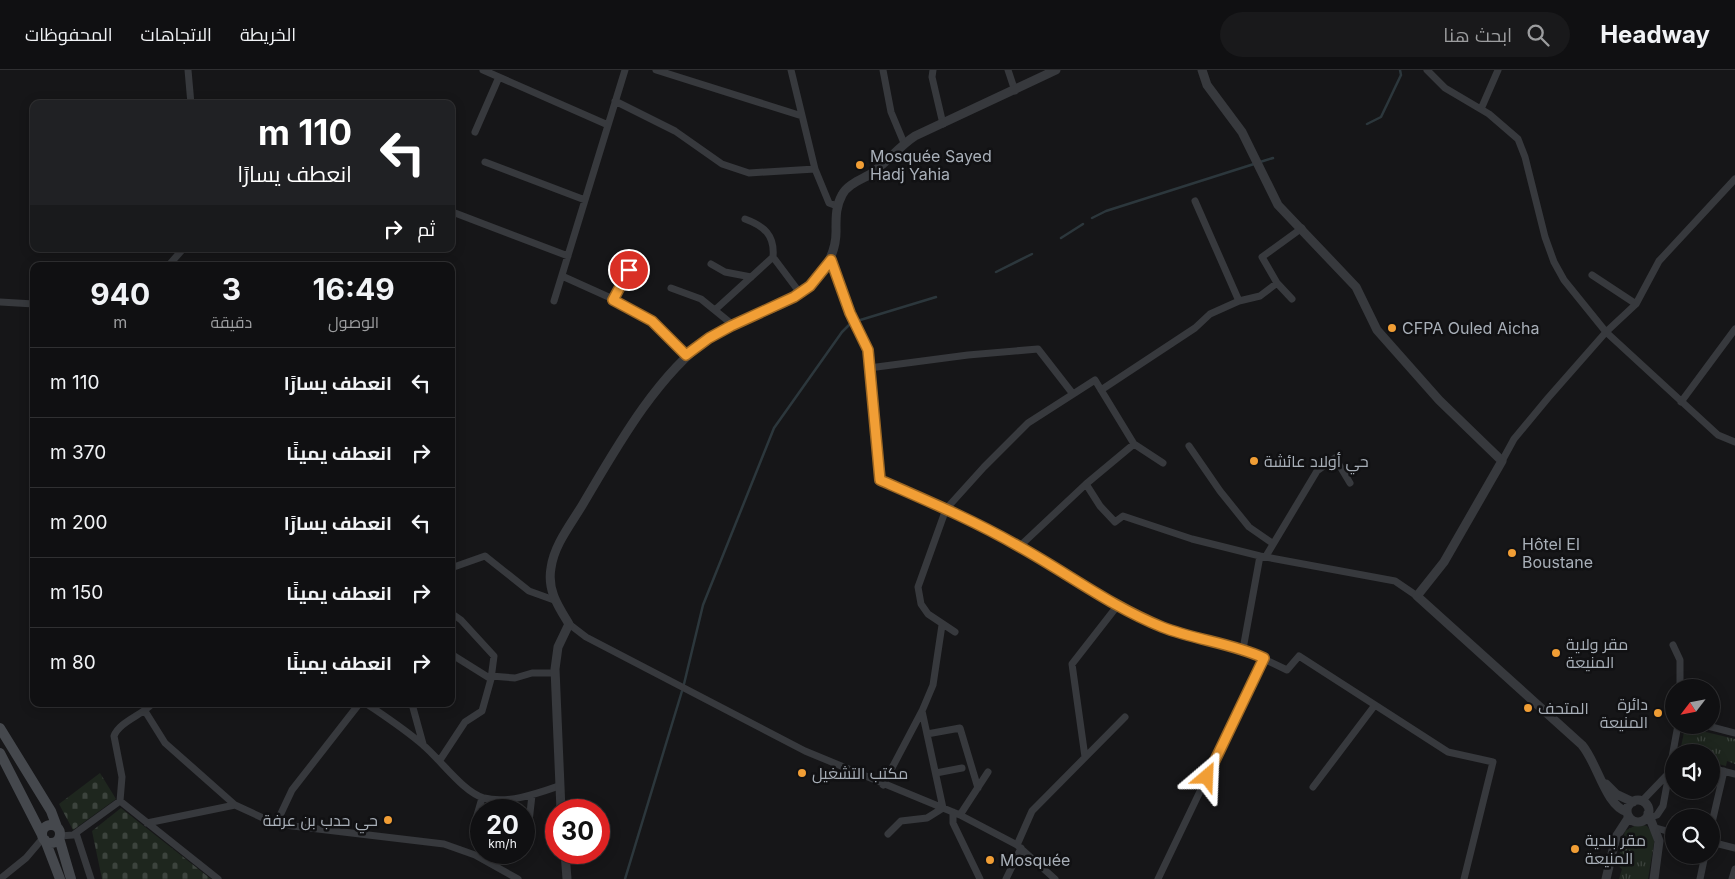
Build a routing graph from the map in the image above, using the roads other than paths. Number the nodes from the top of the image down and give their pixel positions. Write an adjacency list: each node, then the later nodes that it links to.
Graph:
1 (188, 70): 15 (street)
2 (483, 70): 13 (street)
3 (625, 70): 16 (street)
4 (656, 70): 18 (street)
5 (791, 70): 18 (street)
6 (883, 70): 22 (street)
7 (933, 70): 19 (street)
8 (1008, 70): 14 (street)
9 (1056, 70): 14 (street)
10 (1202, 70): 31 (street)
11 (1427, 70): 17 (street)
12 (1498, 70): 17 (street)
13 (499, 77): 20 (street); 21 (street)
14 (1016, 91): 19 (street)
15 (192, 100)
16 (615, 101): 20 (street); 24 (street)
17 (1481, 109): 55 (street)
18 (802, 116): 24 (street)
19 (943, 124): 22 (street)
20 (608, 125): 26 (street)
21 (475, 132)
22 (904, 143): 28 (street)
23 (485, 162): 26 (street)
24 (815, 170): 28 (street)
25 (1735, 179): 51 (street)
26 (585, 200): 33 (street)
27 (1195, 201): 47 (street)
28 (837, 206): 36 (street)
29 (455, 213): 33 (street)
30 (745, 219): 35 (street)
31 (1302, 228): 42 (street); 64 (street)
32 (180, 252): 37 (street)
33 (568, 256): 40 (street)
34 (638, 256): 46 (street)
35 (773, 257): 41 (street); 44 (street)
36 (831, 260): 44 (street); 57 (street)
37 (172, 262)
38 (711, 264): 41 (street)
39 (1592, 275): 51 (street)
40 (562, 276): 46 (street); 49 (street)
41 (751, 277): 52 (street)
42 (1277, 283): 45 (street); 47 (street)
43 (671, 288): 52 (street)
44 (800, 292): 53 (street)
45 (1292, 299)
46 (613, 300): 56 (street)
47 (1239, 301): 58 (street)
48 (0, 302): 50 (street)
49 (554, 302)
50 (30, 304)
51 (1636, 304): 55 (street)
52 (716, 309): 53 (street)
53 (733, 325): 56 (street)
54 (1735, 329): 60 (street)
55 (1606, 332): 60 (street); 64 (street)
56 (686, 355): 74 (street)
57 (870, 368): 59 (street); 68 (street)
58 (1101, 390): 59 (street); 62 (street)
59 (1073, 394): 68 (street)
60 (1681, 402): 61 (street)
61 (1735, 442)
62 (1134, 444): 65 (street); 67 (street)
63 (1189, 446): 69 (street)
64 (1502, 460): 73 (street)
65 (1163, 463)
66 (1350, 483): 69 (street)
67 (1086, 484): 70 (street); 71 (street)
68 (946, 509): 70 (street); 78 (street)
69 (1272, 543): 71 (street)
70 (1020, 546): 75 (street)
71 (1263, 556): 73 (street); 81 (street)
72 (455, 567): 74 (street)
73 (1417, 596): 110 (street)
74 (554, 600): 77 (street)
75 (1118, 605): 81 (street); 101 (street)
76 (455, 616): 85 (street)
77 (569, 624): 84 (street); 111 (street)
78 (942, 625): 79 (street); 93 (street)
79 (955, 632)
80 (1674, 645): 86 (street)
81 (1243, 648): 83 (street)
82 (455, 656): 85 (street)
83 (1264, 658): 87 (street); 153 (street)
84 (555, 673): 85 (street); 112 (street)
85 (491, 678): 102 (street)
86 (1680, 679)
87 (1375, 705): 113 (street); 154 (street)
88 (149, 707): 92 (street)
89 (357, 707): 130 (street)
90 (371, 707): 99 (street)
91 (413, 707): 99 (street)
92 (145, 711): 120 (street); 122 (street)
93 (922, 711): 98 (street); 111 (street)
94 (1125, 717): 101 (street)
95 (0, 728): 134 (main road)
96 (1720, 729): 97 (street)
97 (1735, 733)
98 (927, 734): 107 (street); 114 (street)
99 (424, 745): 102 (street)
100 (0, 754): 136 (main road)
101 (1085, 757): 138 (street)
102 (440, 760): 117 (street)
103 (962, 768): 107 (street)
104 (1720, 771): 106 (street)
105 (988, 772): 114 (street)
106 (1724, 772): 108 (street); 124 (street)
107 (936, 773): 123 (street)
108 (1735, 774)
109 (1665, 776): 121 (street)
110 (1602, 780): 121 (street); 127 (street)
111 (883, 785): 123 (street)
112 (559, 786): 116 (street); 119 (street)
113 (1313, 787)
114 (978, 788): 126 (street)
115 (1665, 793): 128 (street)
116 (532, 795): 117 (street); 118 (street)
117 (482, 798)
118 (532, 799)
119 (560, 799)
120 (120, 801): 129 (street); 133 (street)
121 (1637, 802): 127 (street); 128 (street)
122 (235, 805): 129 (street); 130 (street)
123 (943, 808): 125 (street); 135 (street)
124 (1715, 809)
125 (953, 812): 126 (street); 150 (street)
126 (960, 815): 138 (street)
127 (1628, 815): 128 (street); 155 (street)
128 (1648, 817): 131 (street)
129 (147, 824): 147 (street)
130 (276, 824): 148 (street)
131 (1656, 828): 132 (street); 156 (street)
132 (1665, 830)
133 (76, 833): 134 (street); 146 (street)
134 (59, 834): 136 (main road); 136 (main road); 145 (main road)
135 (888, 834)
136 (43, 838): 143 (street); 144 (main road)
137 (1720, 844): 139 (street)
138 (1019, 846): 151 (street); 152 (street)
139 (1735, 848)
140 (566, 864): 149 (street)
141 (1703, 864): 157 (street)
142 (1735, 869): 158 (street)
143 (0, 879)
144 (60, 879)
145 (71, 879)
146 (91, 879)
147 (218, 879)
148 (518, 879)
149 (567, 879)
150 (980, 879)
151 (1006, 879)
152 (1055, 879)
153 (1158, 879)
154 (1464, 879)
155 (1606, 879)
156 (1654, 879)
157 (1700, 879)
158 (1732, 879)

